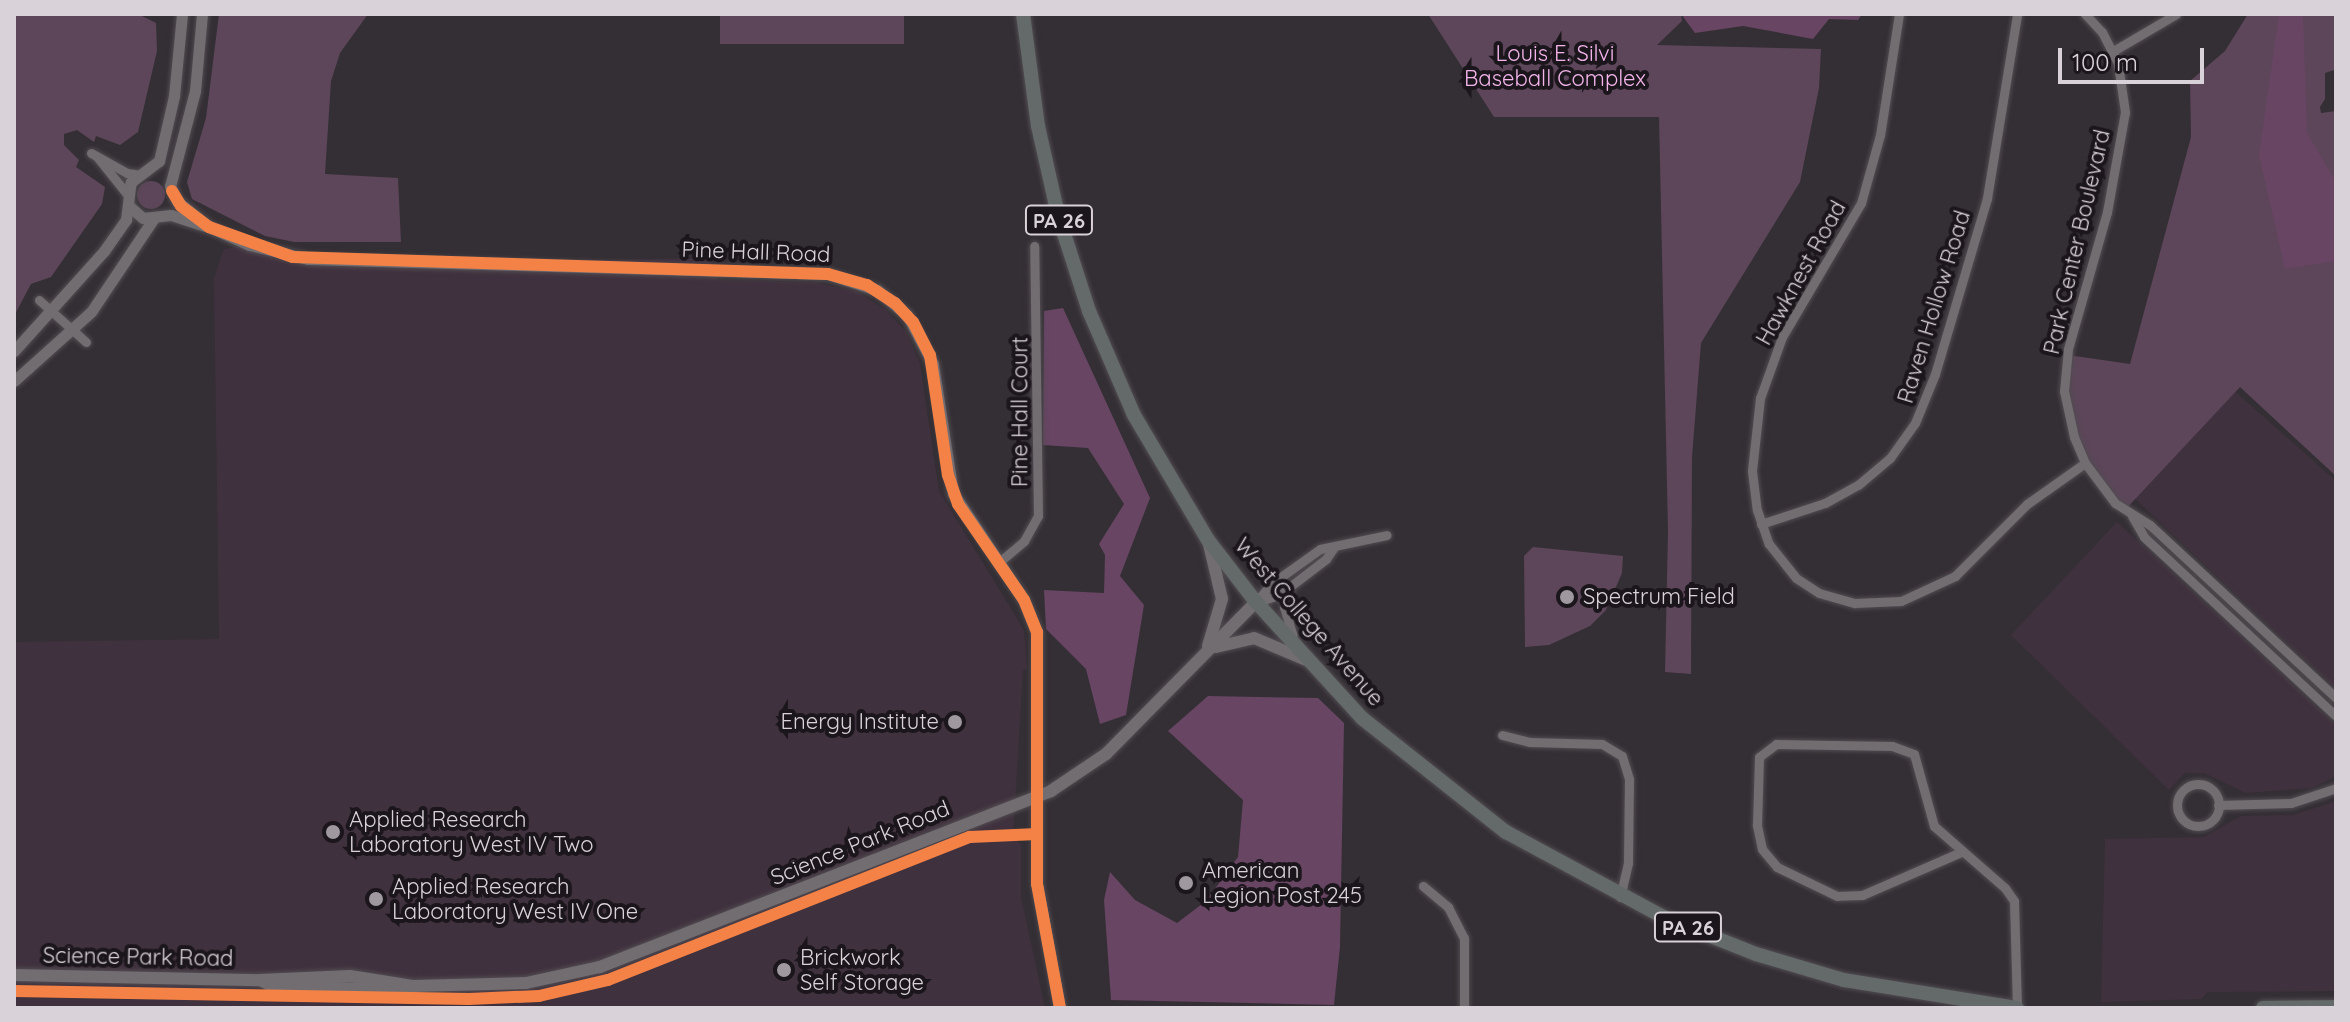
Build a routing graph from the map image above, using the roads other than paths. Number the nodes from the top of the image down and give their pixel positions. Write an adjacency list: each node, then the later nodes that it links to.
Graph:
1 (182, 14): 9 (street)
2 (202, 14): 10 (street)
3 (1023, 14): 25 (main road, West College Avenue / PA 26)
4 (1899, 14): 23 (street, Hawknest Road)
5 (2017, 14): 23 (street, Raven Hollow Road)
6 (2085, 14): 8 (street, Park Center Boulevard)
7 (2176, 14): 8 (street)
8 (2113, 51): 21 (street, Park Center Boulevard)
9 (143, 174): 10 (street, Pine Hall Road); 11 (street); 11 (street, Pine Hall Road)
10 (171, 189): 12 (street); 13 (street, Pine Hall Road)
11 (127, 200): 12 (street, Pine Hall Road); 16 (street)
12 (157, 217): 13 (street, Pine Hall Road); 17 (street)
13 (209, 227): 27 (street, Pine Hall Road)
14 (1034, 246): 27 (street, Pine Hall Court)
15 (39, 300): 16 (street)
16 (52, 311): 17 (street); 19 (street)
17 (73, 330): 18 (street); 20 (street)
18 (86, 342)
19 (14, 351)
20 (14, 381)
21 (2085, 463): 22 (street, Park Center Boulevard); 23 (street, Hawknest Road)
22 (2132, 516): 32 (street, Park Center Boulevard); 33 (street, Park Center Boulevard)
23 (1761, 524)
24 (1387, 535): 26 (street)
25 (1208, 540): 29 (main road, West College Avenue / PA 26); 30 (main road)
26 (1334, 547): 28 (street); 29 (street)
27 (998, 563): 36 (street, Pine Hall Road)
28 (1293, 584): 29 (street); 31 (street)
29 (1256, 602): 30 (main road, Science Park Road); 31 (main road, West College Avenue / PA 26)
30 (1200, 659): 31 (main road); 36 (main road, Science Park Road)
31 (1307, 660): 40 (main road, West College Avenue / PA 26)
32 (2336, 698)
33 (2336, 716)
34 (1502, 735): 40 (street)
35 (2336, 788): 37 (street)
36 (1036, 797): 41 (main road, Science Park Road); 43 (street, Pine Hall Road)
37 (2218, 805): 37 (street)
38 (1961, 852): 38 (street); 45 (street)
39 (1423, 886): 44 (street)
40 (1620, 897): 45 (main road, West College Avenue / PA 26)
41 (14, 975)
42 (2336, 1007): 46 (main road)
43 (1060, 1008)
44 (1464, 1008)
45 (2017, 1008)
46 (2263, 1008)

